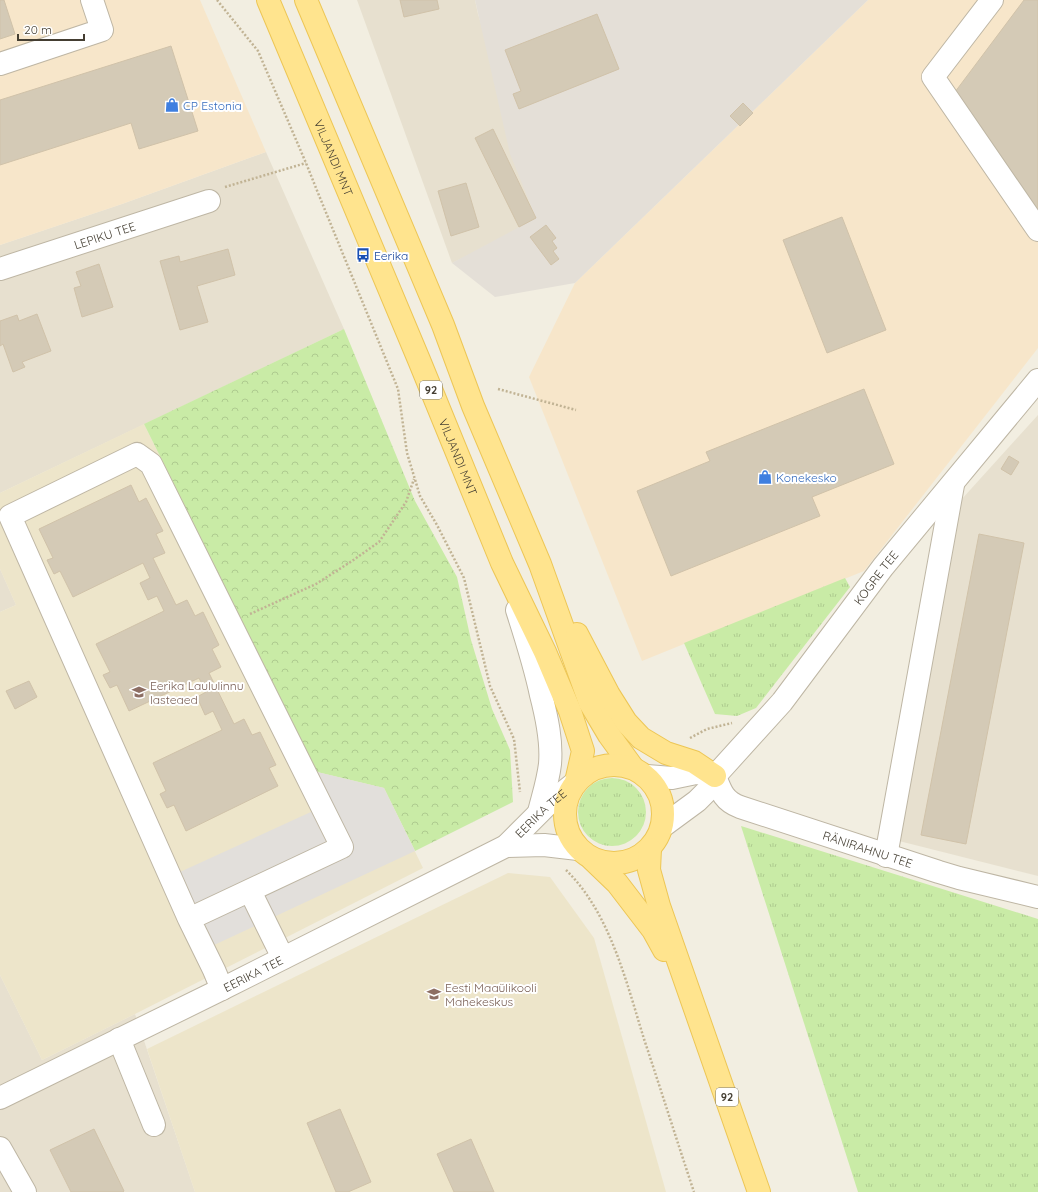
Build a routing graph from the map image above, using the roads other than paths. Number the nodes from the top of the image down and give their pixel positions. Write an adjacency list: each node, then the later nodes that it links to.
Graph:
1 (92, 0): 5 (street)
2 (306, 0): 12 (main road)
3 (992, 0): 7 (street)
4 (267, 1): 11 (main road, VILJANDI MNT / 92)
5 (0, 64)
6 (209, 201): 8 (street, LEPIKU TEE)
7 (1038, 230)
8 (0, 269)
9 (1038, 380): 10 (street, KOGRE TEE)
10 (953, 483): 14 (street, KOGRE TEE); 21 (street)
11 (502, 563): 15 (main road, VILJANDI MNT / 92); 16 (street)
12 (540, 564): 13 (main road); 14 (main road)
13 (640, 772): 14 (street); 15 (main road); 17 (main road)
14 (715, 776): 17 (street, KOGRE TEE); 21 (street, RÄNIRAHNU TEE)
15 (576, 782): 16 (street, EERIKA TEE); 20 (main road)
16 (535, 816): 18 (street, EERIKA TEE)
17 (663, 826): 19 (main road)
18 (506, 846): 20 (street, EERIKA TEE); 25 (street, EERIKA TEE)
19 (650, 849): 20 (main road); 27 (main road, 92)
20 (585, 854): 27 (main road, 92)
21 (886, 856): 23 (street, RÄNIRAHNU TEE)
22 (250, 891): 24 (street); 24 (street); 25 (street)
23 (1038, 897)
24 (189, 919): 26 (street)
25 (283, 958): 26 (street, EERIKA TEE)
26 (222, 989): 28 (street, EERIKA TEE)
27 (692, 1002): 33 (main road, 92)
28 (119, 1039): 29 (street, EERIKA TEE); 30 (street)
29 (0, 1098)
30 (154, 1125)
31 (0, 1148): 32 (street)
32 (25, 1192)
33 (759, 1192)

